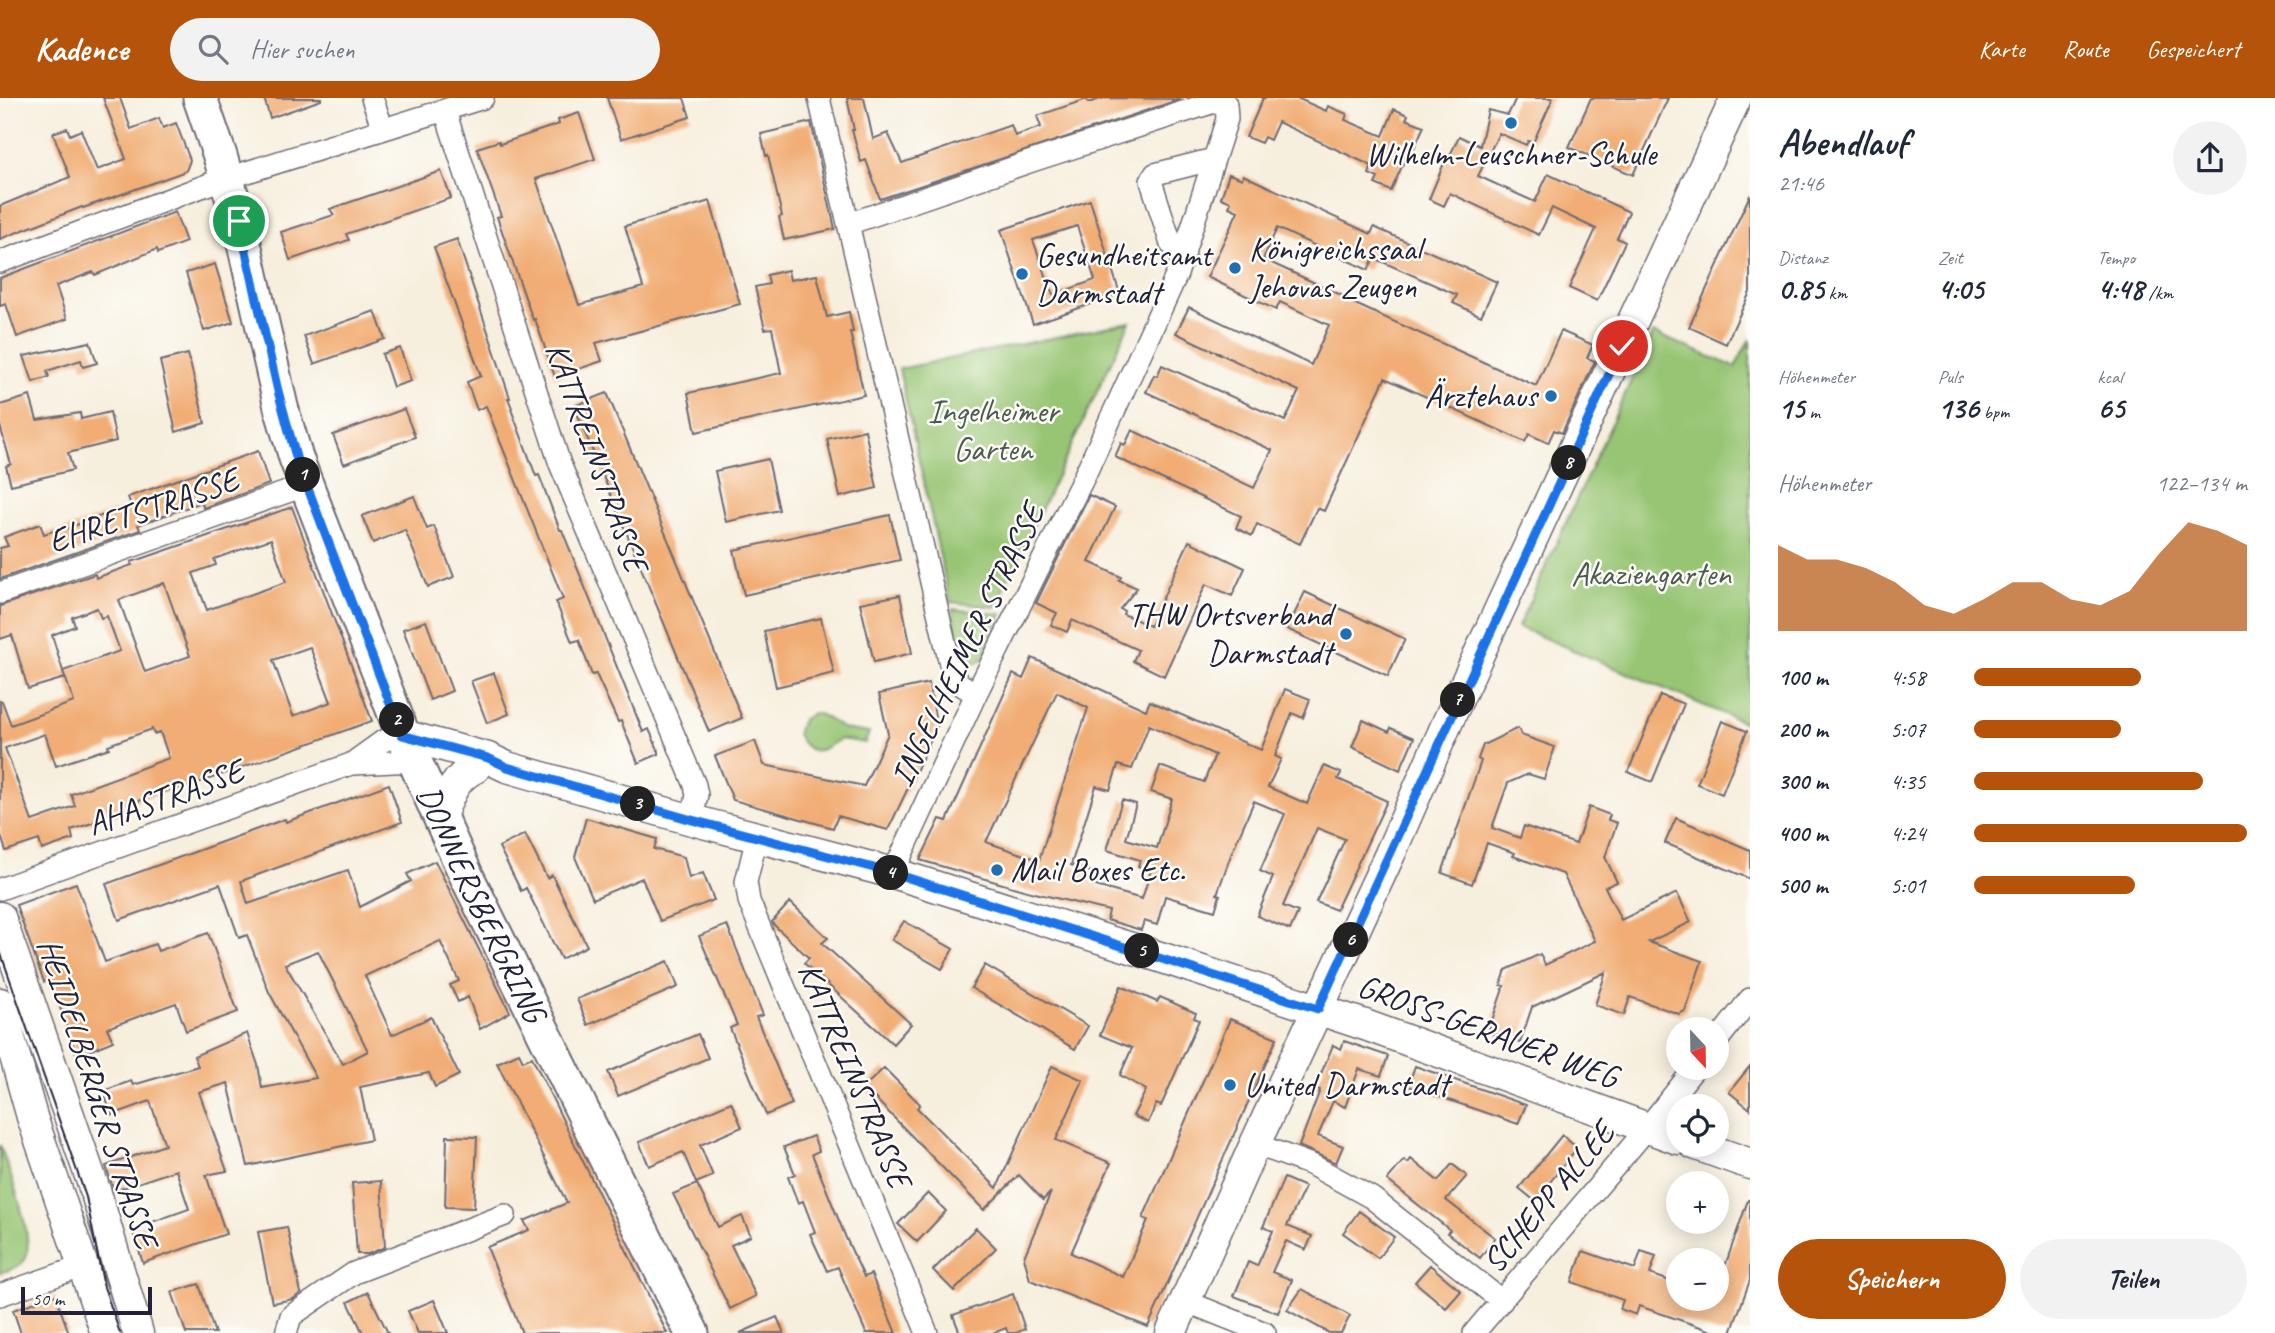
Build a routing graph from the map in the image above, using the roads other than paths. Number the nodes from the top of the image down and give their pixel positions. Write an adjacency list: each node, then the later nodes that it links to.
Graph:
1 (200, 98): 9 (main road, DONNERSBERGRING)
2 (372, 98): 7 (street)
3 (483, 98): 6 (street)
4 (819, 98): 10 (street)
5 (1736, 98): 28 (main road)
6 (445, 111): 7 (street); 21 (street, KATTREINSTRASSE)
7 (383, 129): 9 (street)
8 (1214, 159): 10 (street, INGELHEIMER STRASSE); 11 (street, INGELHEIMER STRASSE); 11 (street)
9 (227, 178): 12 (street); 13 (main road, DONNERSBERGRING)
10 (848, 224): 15 (street)
11 (1185, 252): 15 (street, INGELHEIMER STRASSE)
12 (0, 262)
13 (307, 485): 14 (street, EHRETSTRASSE); 16 (main road, DONNERSBERGRING)
14 (0, 593)
15 (976, 694): 23 (street, INGELHEIMER STRASSE)
16 (408, 748): 17 (street, AHASTRASSE); 17 (street, AHASTRASSE); 18 (main road, GROSS-GERAUER WEG); 19 (main road, GROSS-GERAUER WEG); 20 (main road, DONNERSBERGRING)
17 (351, 764): 24 (street, AHASTRASSE)
18 (507, 767): 19 (main road, GROSS-GERAUER WEG); 21 (main road, GROSS-GERAUER WEG)
19 (475, 768): 20 (main road)
20 (440, 819): 45 (main road, DONNERSBERGRING)
21 (692, 820): 22 (main road, GROSS-GERAUER WEG)
22 (757, 837): 23 (main road, GROSS-GERAUER WEG); 46 (street, KATTREINSTRASSE)
23 (893, 873): 28 (main road, GROSS-GERAUER WEG)
24 (0, 889)
25 (0, 917): 37 (main road, HEIDELBERGER STRASSE)
26 (1750, 999): 29 (street)
27 (0, 1003): 38 (main road, HEIDELBERGER STRASSE)
28 (1318, 1009): 31 (main road, GROSS-GERAUER WEG); 33 (main road)
29 (1729, 1026)
30 (1685, 1080): 31 (street, SCHEPP ALLEE)
31 (1646, 1128): 32 (main road, GROSS-GERAUER WEG); 41 (street, SCHEPP ALLEE)
32 (1666, 1135)
33 (1255, 1144): 40 (main road); 41 (street)
34 (1729, 1156): 35 (main road)
35 (1750, 1164)
36 (505, 1215): 44 (street)
37 (114, 1256): 38 (main road); 43 (main road, HEIDELBERGER STRASSE)
38 (83, 1266): 39 (street); 42 (main road, HEIDELBERGER STRASSE)
39 (0, 1294)
40 (1185, 1301): 47 (main road); 48 (street)
41 (1502, 1301): 49 (street, SCHEPP ALLEE)
42 (106, 1333)
43 (138, 1333)
44 (286, 1333)
45 (692, 1333)
46 (928, 1333)
47 (1171, 1333)
48 (1265, 1333)
49 (1474, 1333)

